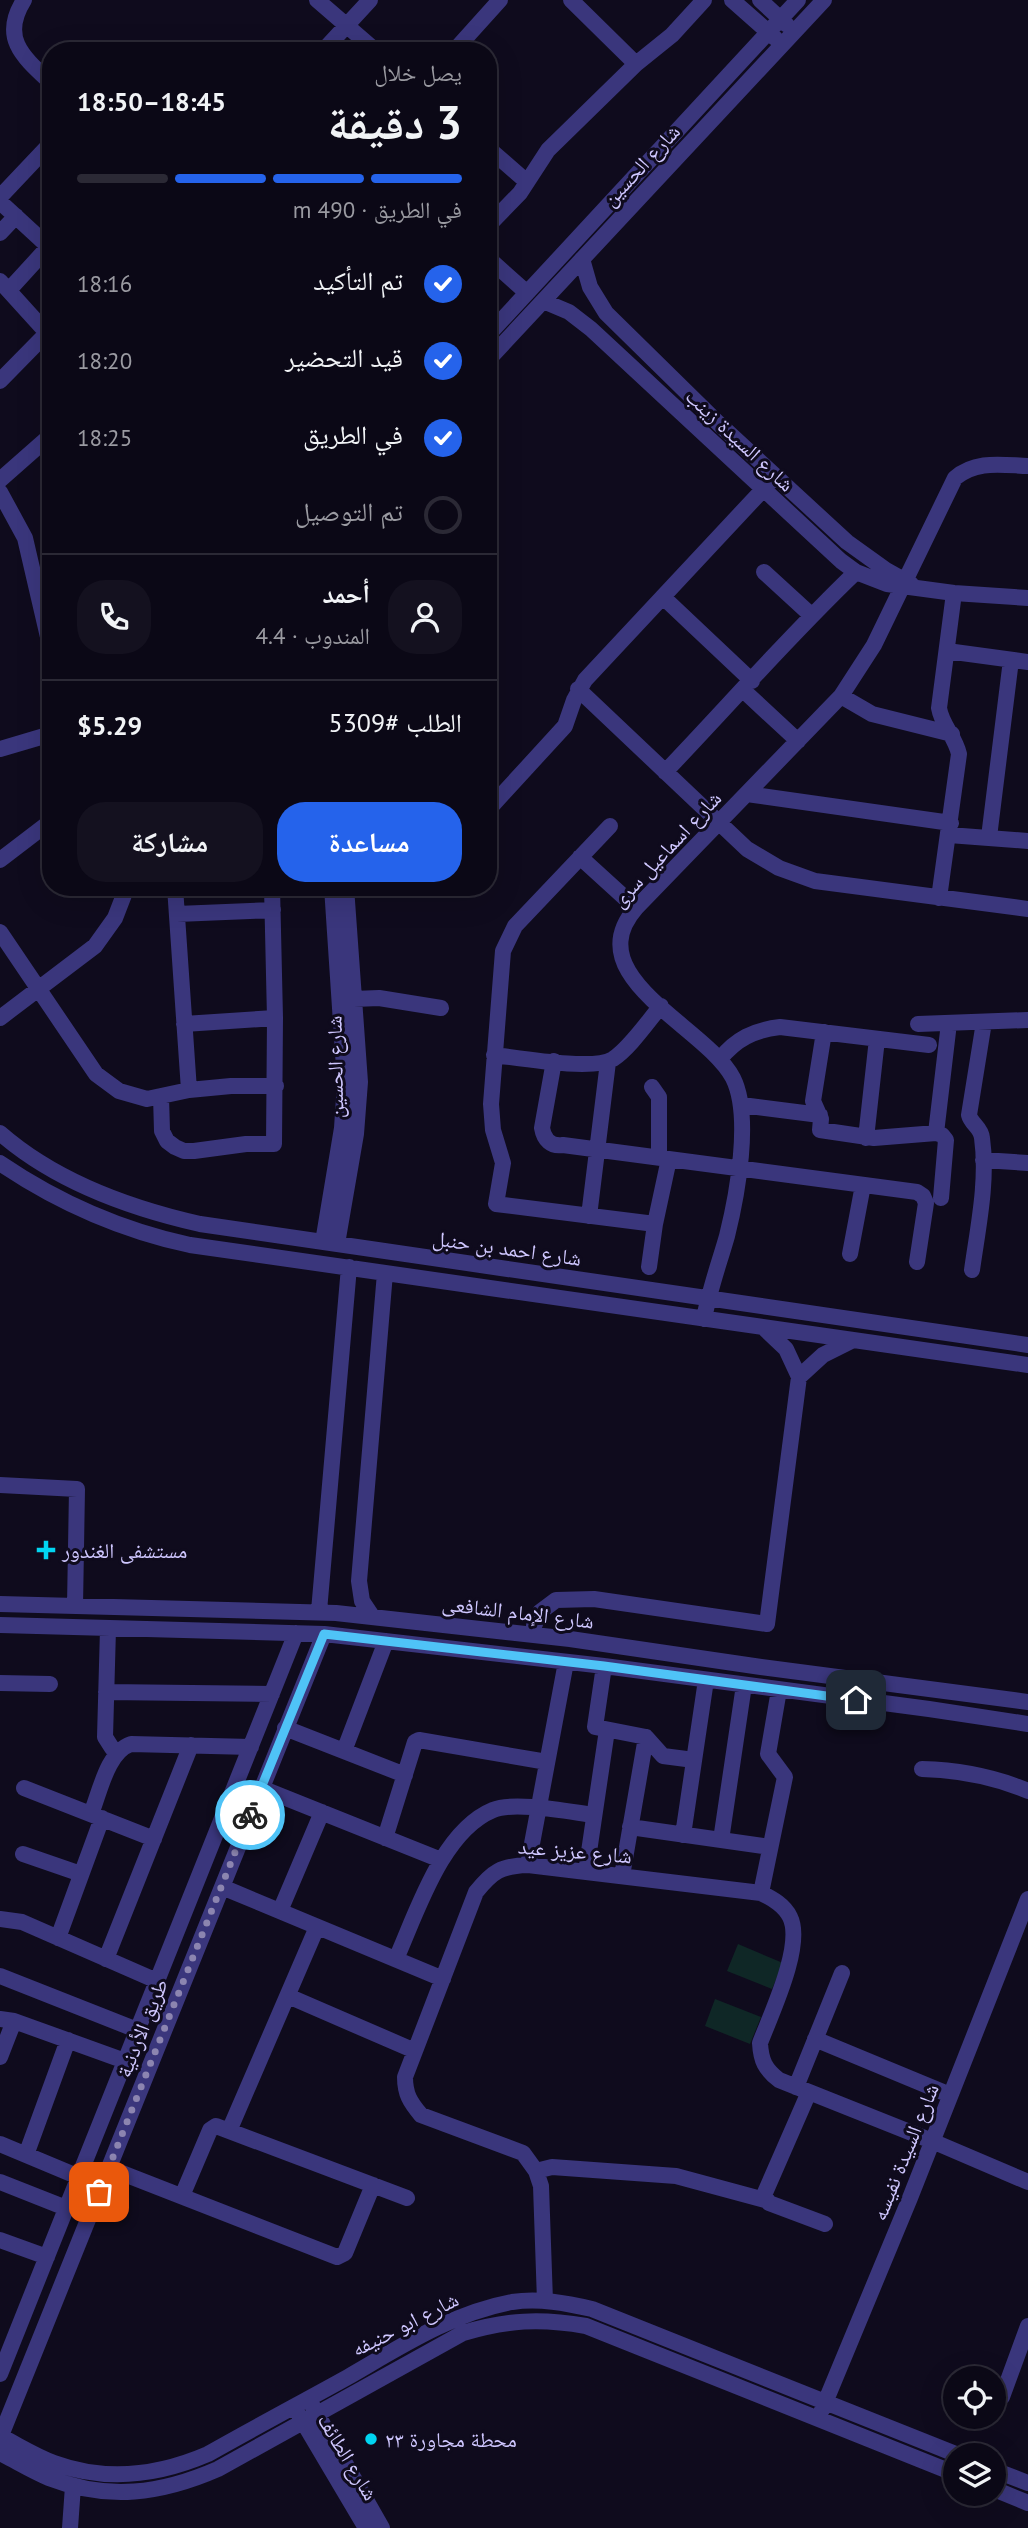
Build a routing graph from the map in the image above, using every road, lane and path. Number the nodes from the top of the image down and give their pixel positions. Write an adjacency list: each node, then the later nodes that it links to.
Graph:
1 (24, 0): 20 (street)
2 (317, 0): 12 (street)
3 (370, 0): 12 (street)
4 (500, 0): 17 (street)
5 (571, 0): 19 (street)
6 (704, 0): 19 (street)
7 (733, 0): 13 (street)
8 (760, 0): 11 (street)
9 (798, 0): 11 (street, شارع الحسين)
10 (824, 0): 14 (street, شارع الحسين)
11 (781, 19): 13 (street, شارع الحسين); 14 (street)
12 (346, 26): 15 (street); 16 (street)
13 (769, 32): 18 (street); 33 (street, شارع الحسين)
14 (794, 32): 18 (street, شارع الحسين)
15 (331, 42)
16 (365, 42)
17 (462, 42)
18 (782, 44): 30 (street, شارع الحسين)
19 (636, 64): 23 (street)
20 (42, 75)
21 (42, 153): 24 (street)
22 (497, 156): 23 (street)
23 (527, 182): 26 (street)
24 (0, 200): 25 (street)
25 (16, 216): 27 (street); 28 (street)
26 (497, 216)
27 (0, 233)
28 (42, 238)
29 (42, 252): 32 (street)
30 (582, 259): 34 (street, شارع الحسين); 42 (street, شارع السيدة زينب)
31 (497, 266): 33 (street)
32 (5, 286): 36 (street)
33 (526, 292): 35 (street, شارع الحسين)
34 (543, 300): 38 (street, شارع الحسين); 44 (street, شارع السيدة زينب)
35 (497, 325)
36 (42, 330)
37 (42, 342): 39 (street)
38 (497, 350)
39 (0, 381)
40 (42, 445): 43 (street)
41 (1028, 466): 48 (street, شارع اسماعيل سرى)
42 (776, 476): 44 (street); 48 (street, شارع السيدة زينب)
43 (0, 480)
44 (763, 490): 47 (street, شارع السيدة زينب); 50 (street)
45 (0, 492): 52 (street)
46 (764, 572): 53 (street)
47 (856, 572): 48 (street, شارع السيدة زينب); 53 (street)
48 (909, 586): 49 (street, شارع السيدة زينب); 58 (street, شارع اسماعيل سرى)
49 (954, 593): 51 (street, شارع السيدة زينب); 54 (street)
50 (663, 597): 56 (street); 57 (street)
51 (1028, 598)
52 (42, 610)
53 (811, 615): 56 (street)
54 (947, 651): 55 (street); 59 (street)
55 (1020, 661): 70 (street)
56 (748, 685): 61 (street); 63 (street)
57 (578, 689): 63 (street); 65 (street)
58 (841, 696): 59 (street); 61 (street, شارع اسماعيل سرى)
59 (952, 734): 69 (street)
60 (42, 737): 62 (street)
61 (798, 741): 64 (street, شارع اسماعيل سرى)
62 (0, 749)
63 (665, 772): 66 (street)
64 (747, 794): 66 (street, شارع اسماعيل سرى); 69 (street)
65 (497, 800)
66 (719, 823): 79 (street); 80 (street, شارع اسماعيل سرى)
67 (610, 826): 72 (street)
68 (42, 828): 73 (street)
69 (950, 829): 70 (street); 79 (street)
70 (989, 837): 71 (street)
71 (1028, 841)
72 (580, 857): 80 (street); 99 (street)
73 (0, 860)
74 (124, 896): 85 (street)
75 (176, 896): 83 (street)
76 (272, 896): 82 (street)
77 (333, 896): 103 (street, شارع الحسين)
78 (347, 896): 86 (street, شارع الحسين)
79 (939, 898): 81 (street)
80 (636, 908): 87 (street, شارع اسماعيل سرى)
81 (1028, 909)
82 (273, 910): 83 (street); 90 (street)
83 (177, 914): 94 (street)
84 (0, 932): 85 (street)
85 (39, 989): 89 (street); 107 (street)
86 (354, 999): 88 (street); 103 (street, شارع الحسين)
87 (661, 1006): 100 (street, شارع اسماعيل سرى); 102 (street)
88 (441, 1007)
89 (0, 1018)
90 (275, 1018): 94 (street); 104 (street)
91 (1028, 1020): 92 (street)
92 (984, 1022): 93 (street); 115 (street)
93 (949, 1023): 95 (street); 111 (street)
94 (184, 1024): 106 (street)
95 (918, 1024)
96 (824, 1032): 97 (street); 100 (street); 109 (street)
97 (877, 1039): 98 (street); 112 (street)
98 (929, 1045)
99 (494, 1055): 101 (street); 122 (street)
100 (720, 1059): 108 (street, شارع اسماعيل سرى)
101 (554, 1061): 102 (street); 113 (street)
102 (608, 1062): 113 (street)
103 (352, 1067): 125 (street, شارع الحسين)
104 (276, 1086): 106 (street); 107 (street)
105 (652, 1087): 114 (street)
106 (188, 1090): 107 (street)
107 (160, 1096)
108 (742, 1105): 109 (street); 118 (street, شارع اسماعيل سرى)
109 (820, 1115): 112 (street)
110 (0, 1133): 121 (street, شارع احمد بن حنبل)
111 (936, 1133): 112 (street); 120 (street)
112 (866, 1138)
113 (598, 1150): 114 (street); 122 (street)
114 (664, 1158): 118 (street); 123 (street)
115 (983, 1160): 117 (street); 130 (street)
116 (0, 1163): 124 (street, شارع احمد بن حنبل)
117 (1028, 1163)
118 (739, 1168): 119 (street); 132 (street, شارع اسماعيل سرى)
119 (863, 1185): 126 (street); 127 (street)
120 (941, 1198)
121 (138, 1208): 124 (street); 125 (street, شارع احمد بن حنبل)
122 (589, 1216): 123 (street)
123 (655, 1224): 129 (street)
124 (130, 1229): 128 (street, شارع احمد بن حنبل)
125 (330, 1243): 132 (street, شارع احمد بن حنبل)
126 (850, 1254)
127 (917, 1262)
128 (349, 1267): 131 (street, شارع احمد بن حنبل); 142 (street)
129 (649, 1267)
130 (972, 1270)
131 (385, 1273): 133 (street, شارع احمد بن حنبل); 143 (street)
132 (707, 1298): 133 (street, شارع اسماعيل سرى); 136 (street, شارع احمد بن حنبل)
133 (704, 1319): 134 (street, شارع احمد بن حنبل)
134 (763, 1328): 135 (street, شارع احمد بن حنبل); 138 (street)
135 (852, 1340): 137 (street, شارع احمد بن حنبل); 138 (street)
136 (1028, 1345)
137 (1028, 1365)
138 (799, 1377): 148 (street)
139 (0, 1485): 141 (street)
140 (0, 1604): 141 (street, شارع الإمام الشافعى)
141 (75, 1606): 142 (street, شارع الإمام الشافعى)
142 (319, 1611): 143 (street, شارع الإمام الشافعى)
143 (372, 1616): 148 (street, شارع الإمام الشافعى)
144 (0, 1625): 145 (street, شارع الإمام الشافعى)
145 (108, 1629): 146 (street, شارع الإمام الشافعى); 159 (street)
146 (296, 1633): 147 (street, شارع الإمام الشافعى); 160 (street, طريق الأردنية)
147 (324, 1634): 149 (street, شارع الإمام الشافعى); 163 (street, طريق الأردنية)
148 (534, 1635): 151 (street, شارع الإمام الشافعى)
149 (386, 1641): 150 (street, شارع الإمام الشافعى); 169 (street)
150 (566, 1662): 152 (street, شارع الإمام الشافعى); 171 (street)
151 (727, 1662): 154 (street); 161 (street, شارع الإمام الشافعى)
152 (604, 1666): 153 (street, شارع الإمام الشافعى); 164 (street)
153 (706, 1680): 154 (street, شارع الإمام الشافعى); 170 (street)
154 (725, 1682): 157 (street, شارع الإمام الشافعى)
155 (0, 1683): 156 (street)
156 (50, 1685)
157 (744, 1685): 158 (street, شارع الإمام الشافعى); 185 (street)
158 (779, 1690): 162 (street, شارع الإمام الشافعى); 186 (street)
159 (106, 1692): 160 (street); 168 (street)
160 (272, 1694): 167 (street, طريق الأردنية)
161 (1028, 1702)
162 (1028, 1724)
163 (285, 1728): 169 (street); 175 (street, طريق الأردنية)
164 (607, 1730): 165 (street); 179 (street)
165 (646, 1737): 170 (street); 181 (street)
166 (191, 1745): 167 (street); 168 (street); 184 (street)
167 (251, 1747): 205 (street, طريق الأردنية)
168 (117, 1751): 180 (street)
169 (344, 1751): 173 (street)
170 (694, 1760): 182 (street)
171 (547, 1762): 173 (street); 177 (street)
172 (922, 1769): 176 (street)
173 (405, 1775): 183 (street)
174 (24, 1788): 180 (street)
175 (261, 1788): 178 (street); 193 (street, طريق الأردنية)
176 (1028, 1791)
177 (538, 1807): 179 (street); 188 (street); 189 (street)
178 (322, 1812): 183 (street); 196 (street)
179 (594, 1815): 190 (street)
180 (96, 1816): 184 (street); 191 (street)
181 (631, 1827): 182 (street); 192 (street)
182 (683, 1835): 185 (street)
183 (385, 1838): 188 (street)
184 (154, 1839): 200 (street)
185 (721, 1840): 186 (street)
186 (770, 1847): 194 (street)
187 (23, 1854): 191 (street)
188 (441, 1860): 201 (street)
189 (528, 1864): 190 (street, شارع عزيز عيد); 204 (street, شارع عزيز عيد)
190 (586, 1872): 192 (street, شارع عزيز عيد)
191 (81, 1874): 199 (street)
192 (622, 1876): 194 (street, شارع عزيز عيد)
193 (222, 1887): 196 (street); 220 (street, طريق الأردنية)
194 (761, 1893): 214 (street)
195 (1026, 1909): 215 (street, شارع السيدة نفيسه)
196 (280, 1911): 198 (street)
197 (0, 1919): 199 (street)
198 (317, 1927): 201 (street); 206 (street)
199 (58, 1938): 200 (street)
200 (106, 1959): 205 (street)
201 (396, 1959): 204 (street)
202 (842, 1973): 209 (street)
203 (0, 1976): 208 (street)
204 (443, 1979): 211 (street, شارع عزيز عيد)
205 (157, 1981): 208 (street, طريق الأردنية)
206 (288, 1996): 211 (street); 216 (street)
207 (7, 2020): 210 (street); 212 (street)
208 (137, 2030): 213 (street, طريق الأردنية)
209 (815, 2039): 214 (street); 215 (street)
210 (68, 2040): 213 (street); 219 (street)
211 (415, 2051): 221 (street, شارع عزيز عيد)
212 (0, 2057)
213 (125, 2061): 222 (street, طريق الأردنية)
214 (803, 2089): 217 (street); 228 (street)
215 (950, 2095): 217 (street, شارع السيدة نفيسه)
216 (229, 2132): 225 (street); 226 (street)
217 (932, 2141): 224 (street); 238 (street, شارع السيدة نفيسه)
218 (0, 2144): 219 (street)
219 (26, 2155): 222 (street)
220 (109, 2168): 226 (street); 242 (street, طريق الأردنية)
221 (537, 2171): 228 (street); 233 (street)
222 (79, 2177): 229 (street, طريق الأردنية)
223 (0, 2182): 229 (street)
224 (1028, 2182)
225 (373, 2185): 226 (street); 227 (street)
226 (182, 2196)
227 (407, 2198)
228 (765, 2200): 230 (street)
229 (66, 2208): 232 (street, طريق الأردنية)
230 (825, 2224)
231 (0, 2240): 232 (street)
232 (47, 2256): 236 (street, طريق الأردنية)
233 (545, 2301): 238 (street, شارع ابو حنيفه); 239 (street, شارع ابو حنيفه)
234 (1028, 2326): 235 (street)
235 (1024, 2352): 237 (street)
236 (0, 2374)
237 (1006, 2389)
238 (825, 2402): 241 (street, شارع السيدة نفيسه); 243 (street, شارع ابو حنيفه)
239 (301, 2403): 240 (street, شارع الطائف); 242 (street, شارع ابو حنيفه)
240 (310, 2418): 241 (street, شارع ابو حنيفه); 248 (street, شارع ابو حنيفه); 252 (street, شارع الطائف); 253 (street, شارع الطائف)
241 (818, 2419): 245 (street, شارع ابو حنيفه)
242 (0, 2437)
243 (943, 2449)
244 (0, 2453): 248 (street, شارع ابو حنيفه)
245 (943, 2469)
246 (1006, 2475): 247 (street)
247 (1028, 2483)
248 (73, 2486): 251 (street)
249 (1006, 2494): 250 (street)
250 (1028, 2503)
251 (70, 2528)
252 (366, 2528)
253 (382, 2528)

